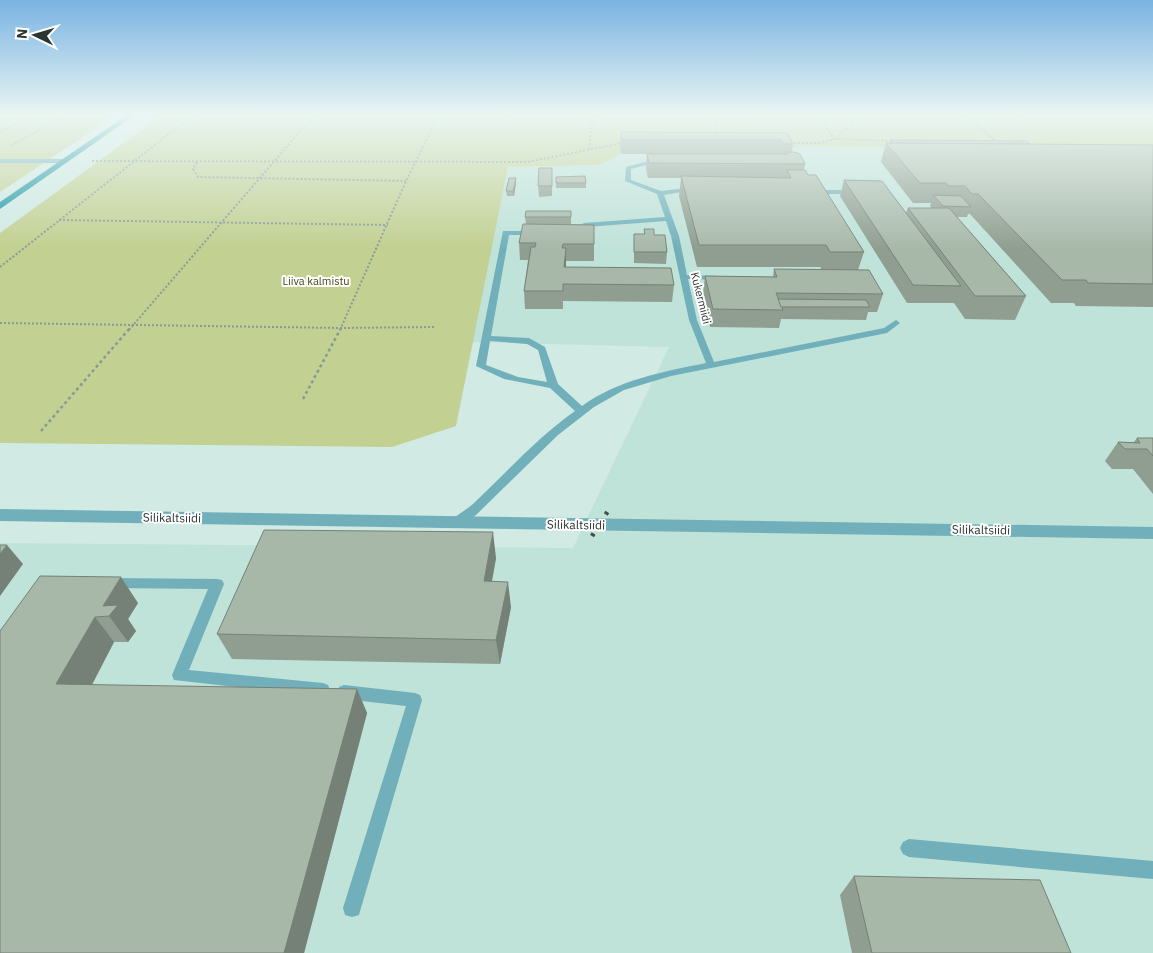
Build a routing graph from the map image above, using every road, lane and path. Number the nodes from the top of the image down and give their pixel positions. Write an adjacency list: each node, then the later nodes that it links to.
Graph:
1 (538, 159): 9 (path)
2 (670, 160): 15 (lane)
3 (0, 161): 4 (lane)
4 (65, 161): 16 (street)
5 (86, 161): 6 (path)
6 (134, 161): 7 (path); 18 (path)
7 (197, 161): 8 (path); 10 (path)
8 (276, 161): 9 (path); 10 (path)
9 (416, 161): 11 (path)
10 (260, 178): 11 (path); 19 (path)
11 (406, 181): 20 (path)
12 (703, 188): 15 (lane)
13 (806, 188): 14 (lane)
14 (860, 192)
15 (660, 193): 17 (lane, Kukermiidi)
16 (0, 206)
17 (669, 219): 21 (lane); 24 (lane, Kukermiidi)
18 (59, 220): 19 (path); 23 (path)
19 (219, 224): 20 (path); 28 (path)
20 (388, 225): 30 (path)
21 (570, 232)
22 (543, 233): 31 (lane)
23 (0, 266)
24 (685, 278): 25 (lane); 32 (lane, Kukermiidi)
25 (724, 278)
26 (896, 323): 32 (lane)
27 (0, 324): 28 (path)
28 (132, 326): 30 (path); 36 (path)
29 (436, 327): 30 (path)
30 (341, 328): 34 (path)
31 (486, 338): 33 (lane); 33 (lane)
32 (711, 365): 35 (lane)
33 (553, 385): 35 (lane)
34 (303, 399)
35 (581, 411): 38 (lane)
36 (41, 431)
37 (0, 515): 38 (street, Silikaltsiidi)
38 (456, 523): 39 (street, Silikaltsiidi)
39 (1153, 533)
40 (94, 583): 43 (lane)
41 (909, 848): 42 (lane)
42 (1153, 870)
43 (352, 908)

